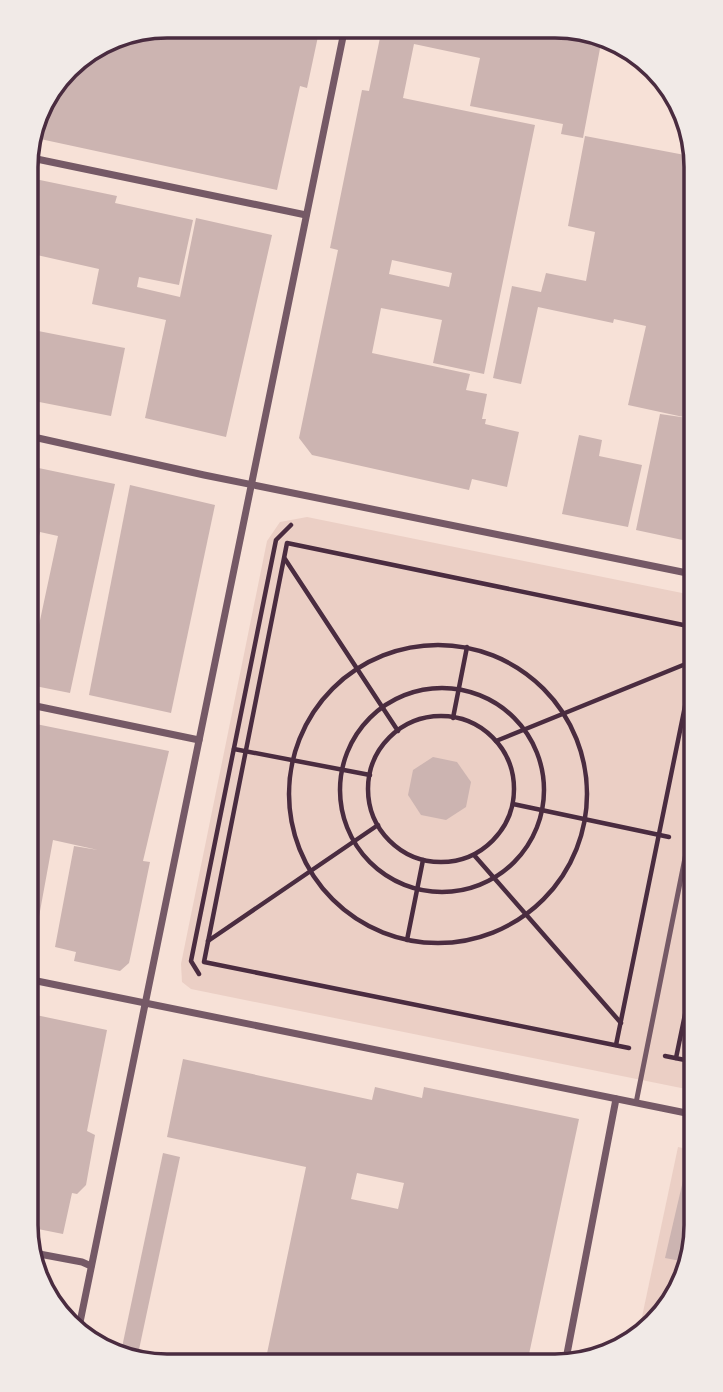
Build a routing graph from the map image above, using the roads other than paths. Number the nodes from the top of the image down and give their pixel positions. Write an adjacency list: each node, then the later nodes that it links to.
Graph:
1 (343, 38): 3 (street)
2 (39, 159): 3 (street)
3 (306, 215): 5 (street)
4 (38, 438): 5 (street)
5 (251, 485): 6 (street); 8 (street)
6 (684, 572)
7 (38, 707): 8 (street)
8 (198, 740): 11 (street)
9 (684, 861): 13 (lane)
10 (38, 981): 11 (street)
11 (145, 1003): 12 (street); 16 (street)
12 (616, 1099): 13 (street); 18 (street)
13 (636, 1103): 14 (street)
14 (684, 1113)
15 (42, 1255): 16 (street)
16 (91, 1266): 17 (street)
17 (81, 1319)
18 (567, 1353)

